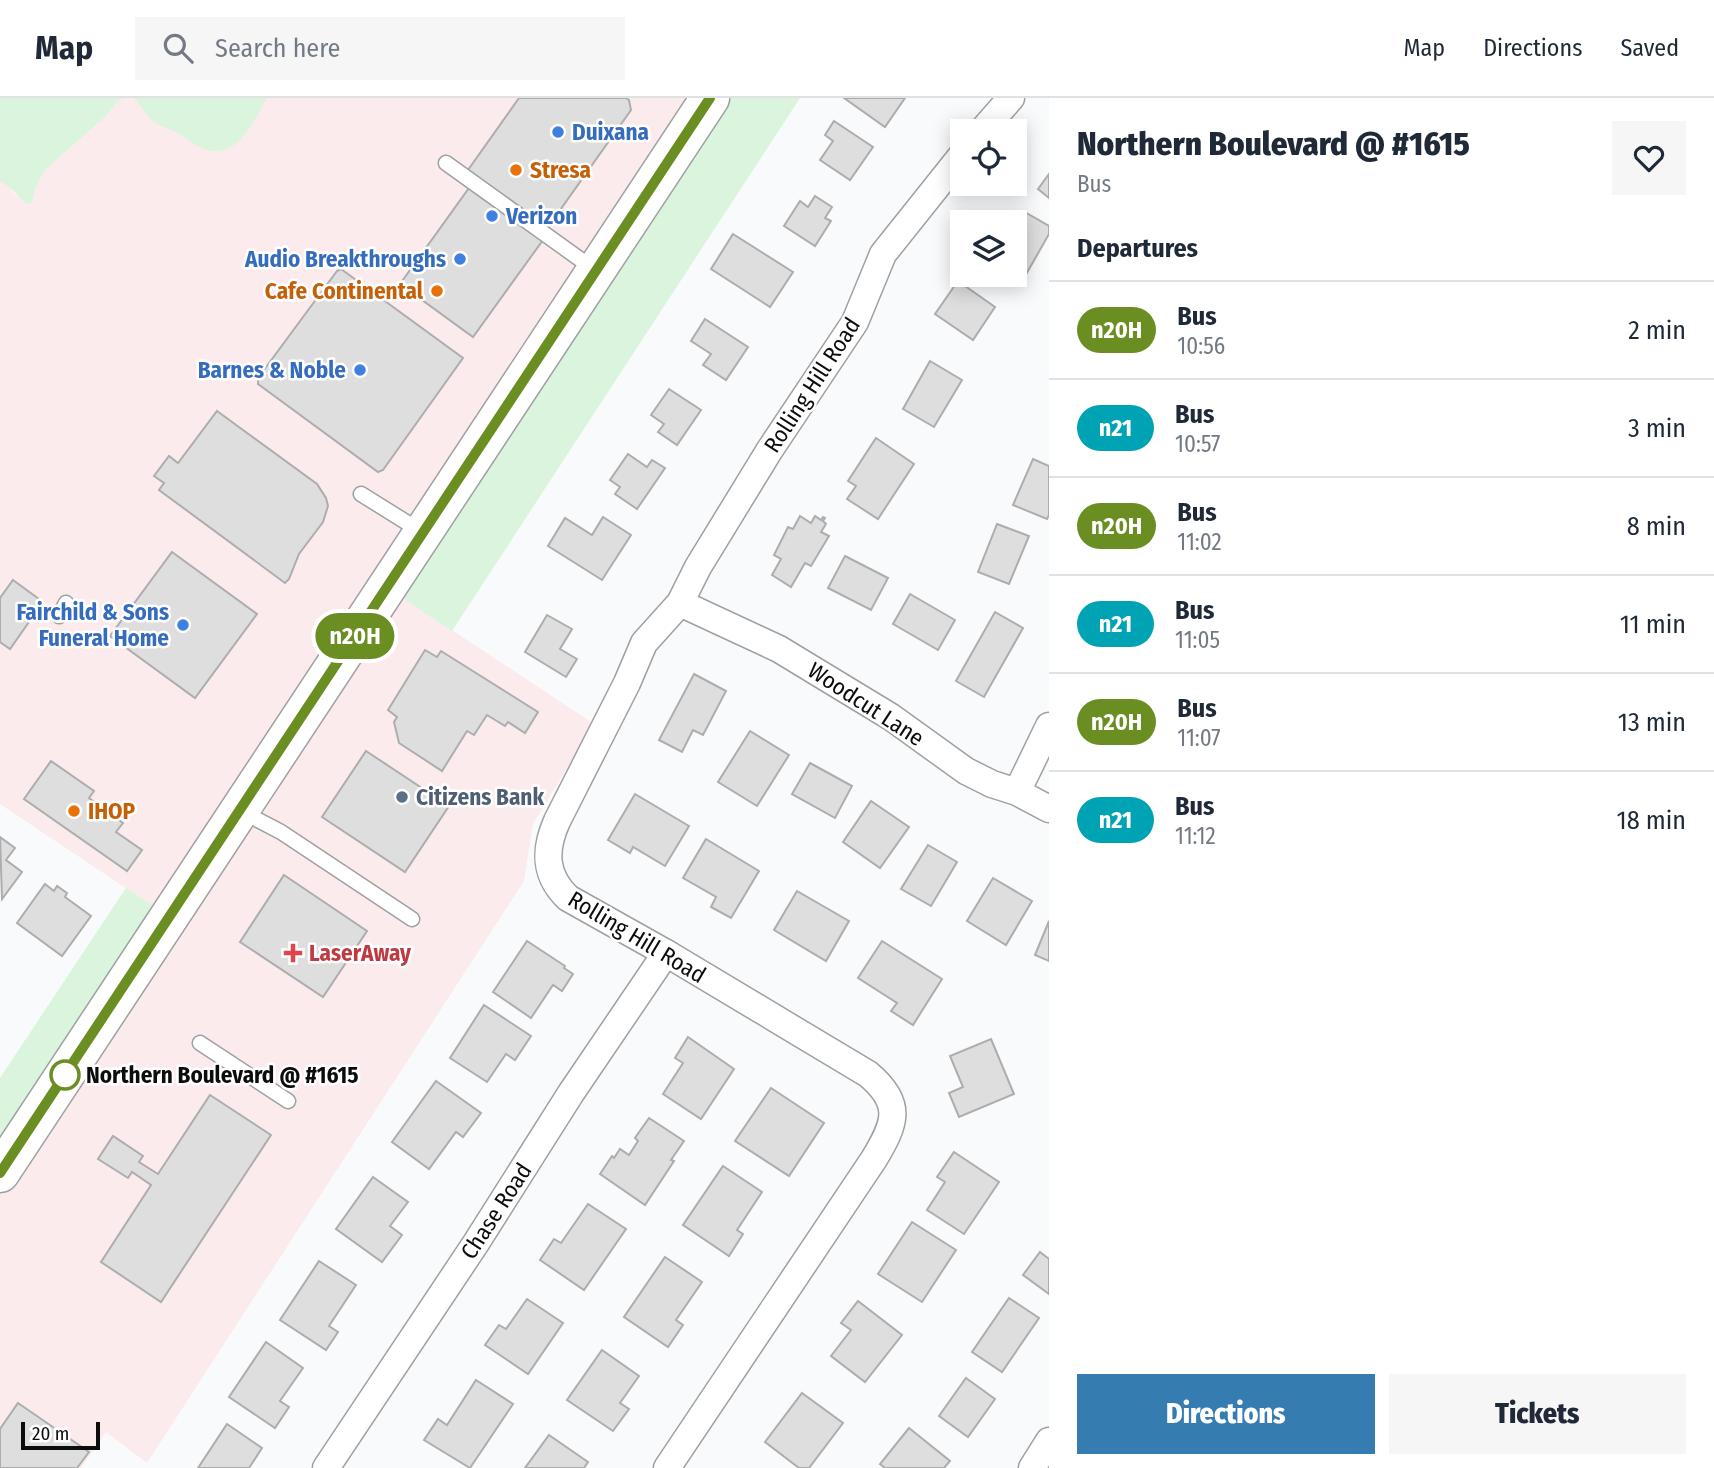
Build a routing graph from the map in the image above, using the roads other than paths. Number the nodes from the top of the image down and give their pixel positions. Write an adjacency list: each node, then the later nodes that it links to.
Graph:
1 (710, 98): 6 (main road)
2 (1012, 98): 3 (street)
3 (993, 119)
4 (446, 163): 6 (lane)
5 (950, 170): 9 (street, Rolling Hill Road)
6 (596, 271): 8 (main road)
7 (361, 494): 8 (lane)
8 (423, 533): 13 (main road)
9 (680, 603): 11 (street, Woodcut Lane); 15 (street, Rolling Hill Road)
10 (1049, 726): 11 (street)
11 (1017, 792): 12 (street, Woodcut Lane)
12 (1049, 809)
13 (240, 810): 14 (lane); 18 (main road)
14 (412, 919)
15 (666, 953): 20 (street, Chase Road); 21 (street, Rolling Hill Road)
16 (200, 1043): 17 (lane)
17 (288, 1101)
18 (2, 1165)
19 (1049, 1441): 22 (street)
20 (326, 1468)
21 (667, 1468)
22 (1032, 1468)

